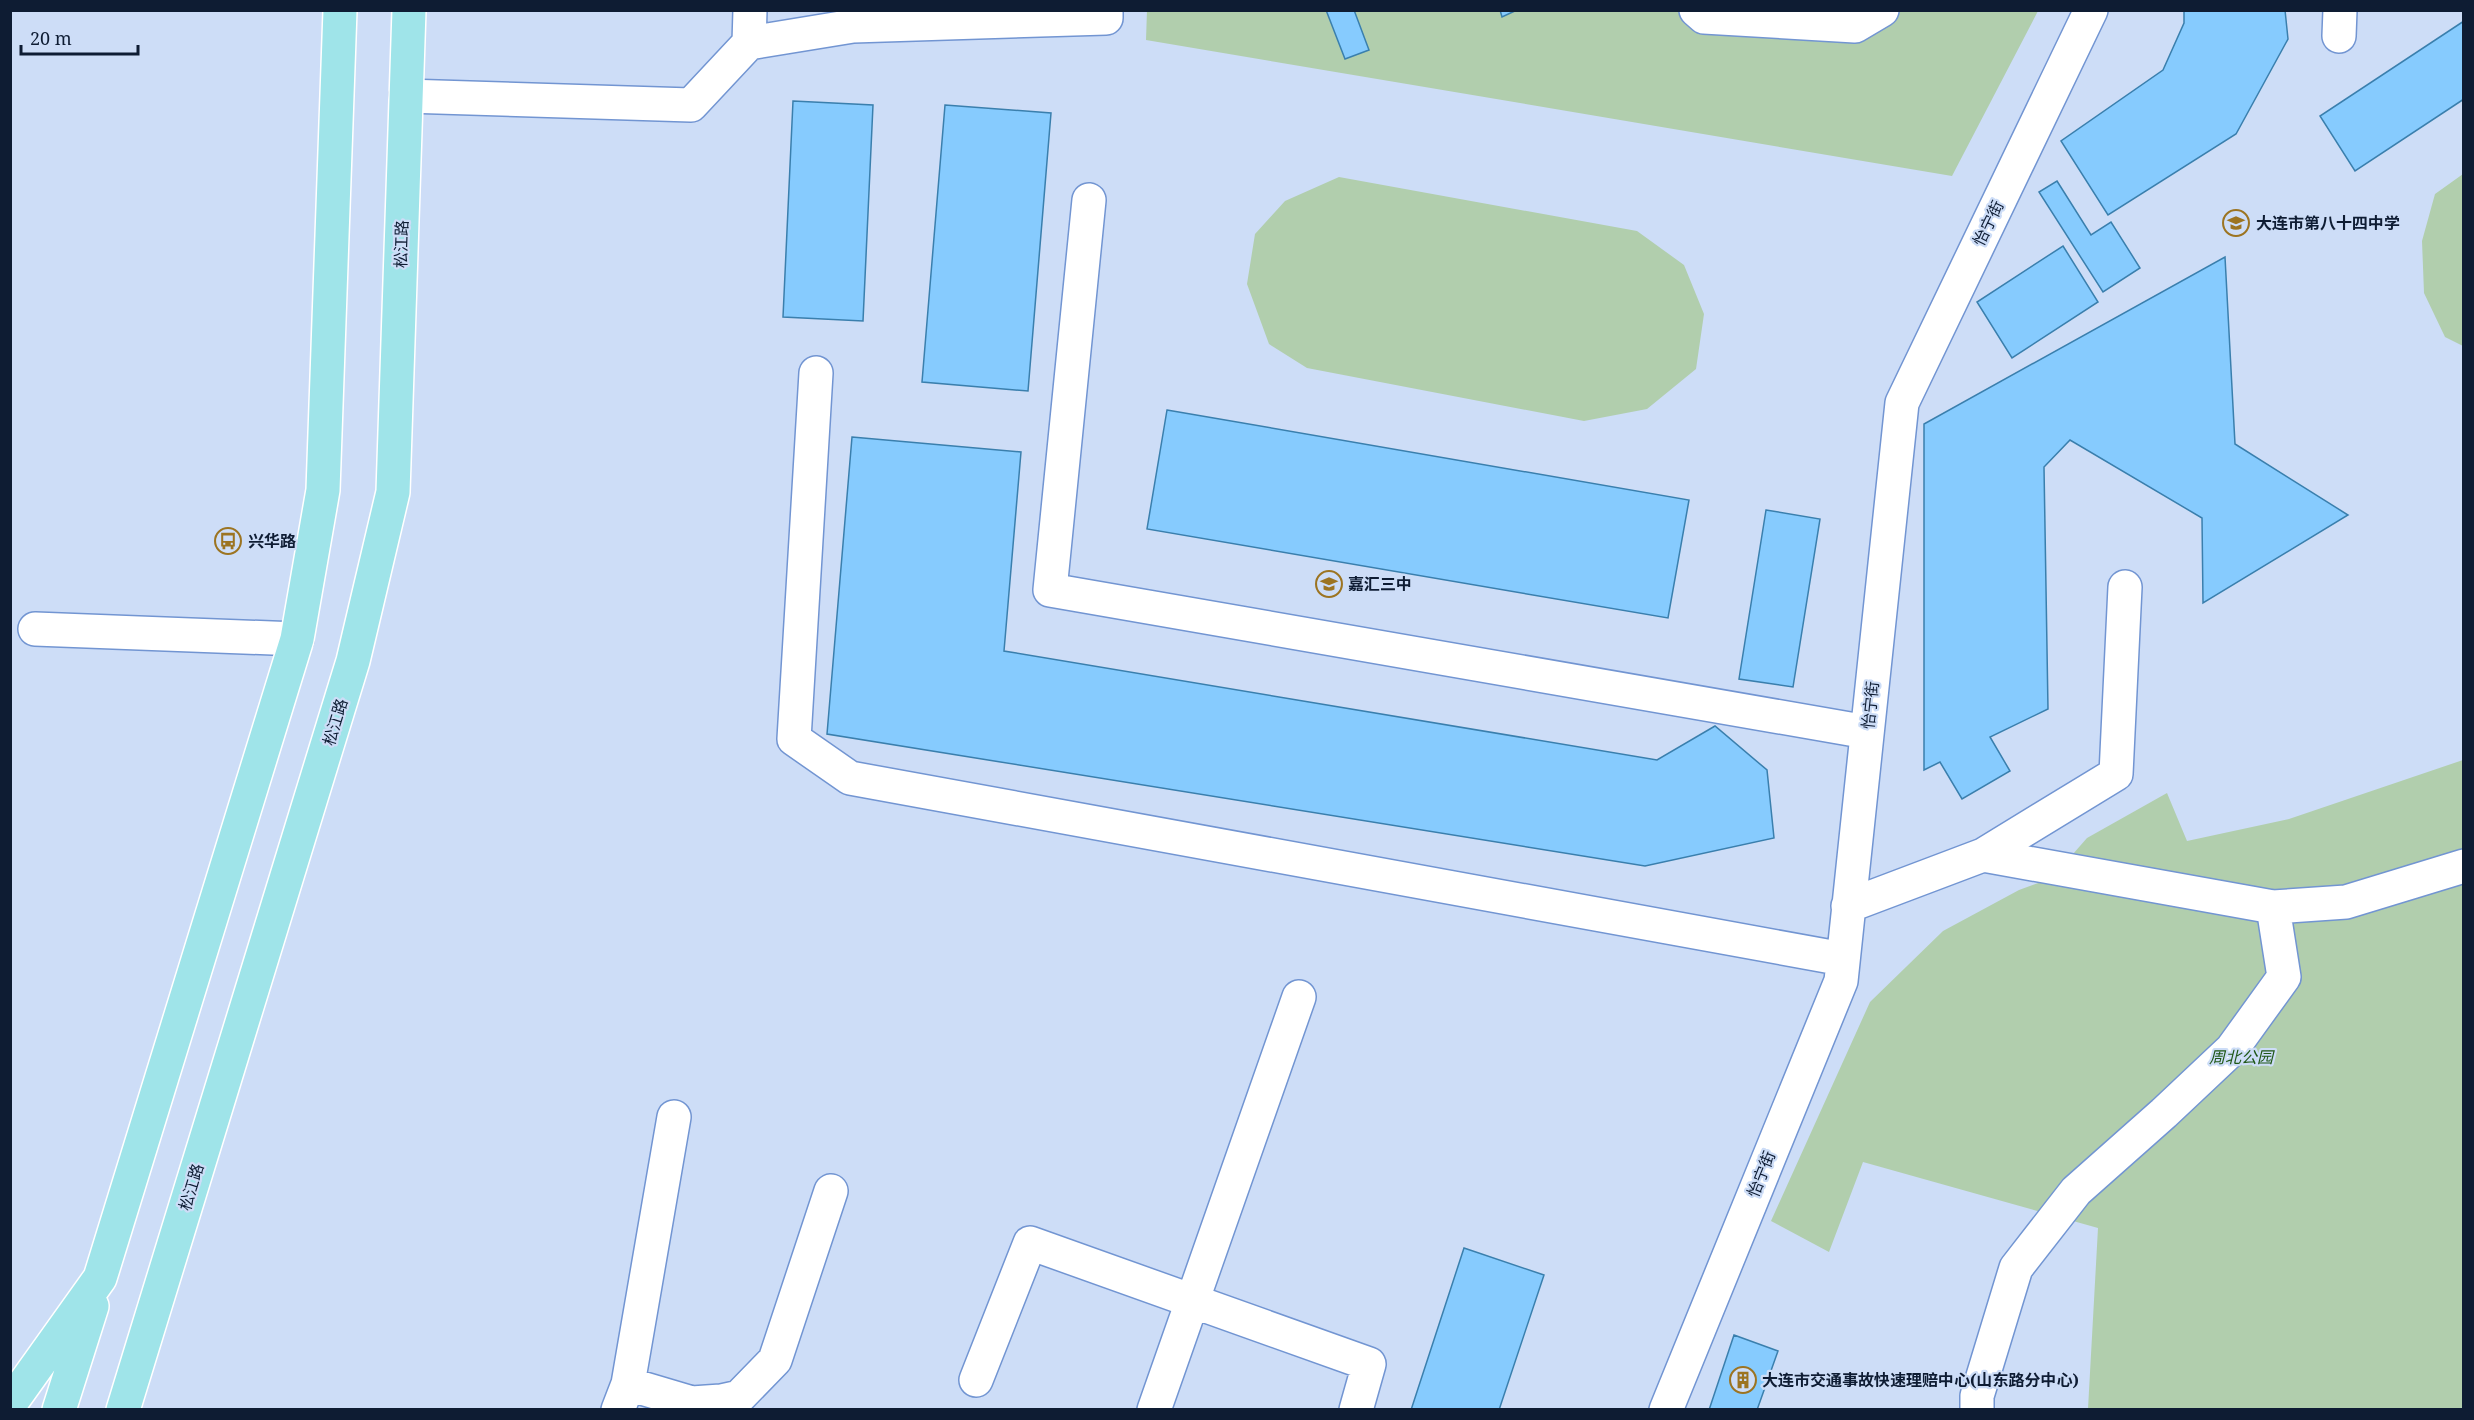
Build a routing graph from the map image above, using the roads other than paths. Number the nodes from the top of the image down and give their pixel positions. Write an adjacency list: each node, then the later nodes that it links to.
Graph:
1 (340, 10): 15 (main road)
2 (409, 10): 10 (main road, 松江路)
3 (750, 10): 9 (street)
4 (1106, 10): 8 (street)
5 (1696, 10): 6 (street)
6 (1882, 10)
7 (2091, 10): 16 (street, 怡宁街)
8 (930, 17): 9 (street)
9 (749, 43): 10 (street)
10 (406, 96): 32 (main road, 松江路)
11 (1089, 200): 16 (street)
12 (816, 373): 21 (street)
13 (2125, 587): 17 (street)
14 (35, 629): 15 (street)
15 (297, 639): 25 (main road)
16 (1867, 732): 19 (street, 怡宁街)
17 (1983, 855): 19 (street); 20 (street)
18 (2463, 866): 20 (street)
19 (1848, 906): 21 (street, 怡宁街)
20 (2273, 907): 36 (street)
21 (1843, 959): 35 (street, 怡宁街)
22 (1299, 997): 26 (street)
23 (674, 1117): 28 (street)
24 (831, 1191): 29 (street)
25 (100, 1278): 30 (main road); 31 (main road)
26 (1192, 1300): 27 (street); 33 (street); 34 (street)
27 (976, 1380)
28 (623, 1397): 29 (street)
29 (742, 1403)
30 (10, 1404)
31 (59, 1410)
32 (123, 1410)
33 (1154, 1410)
34 (1356, 1410)
35 (1665, 1410)
36 (1977, 1410)

